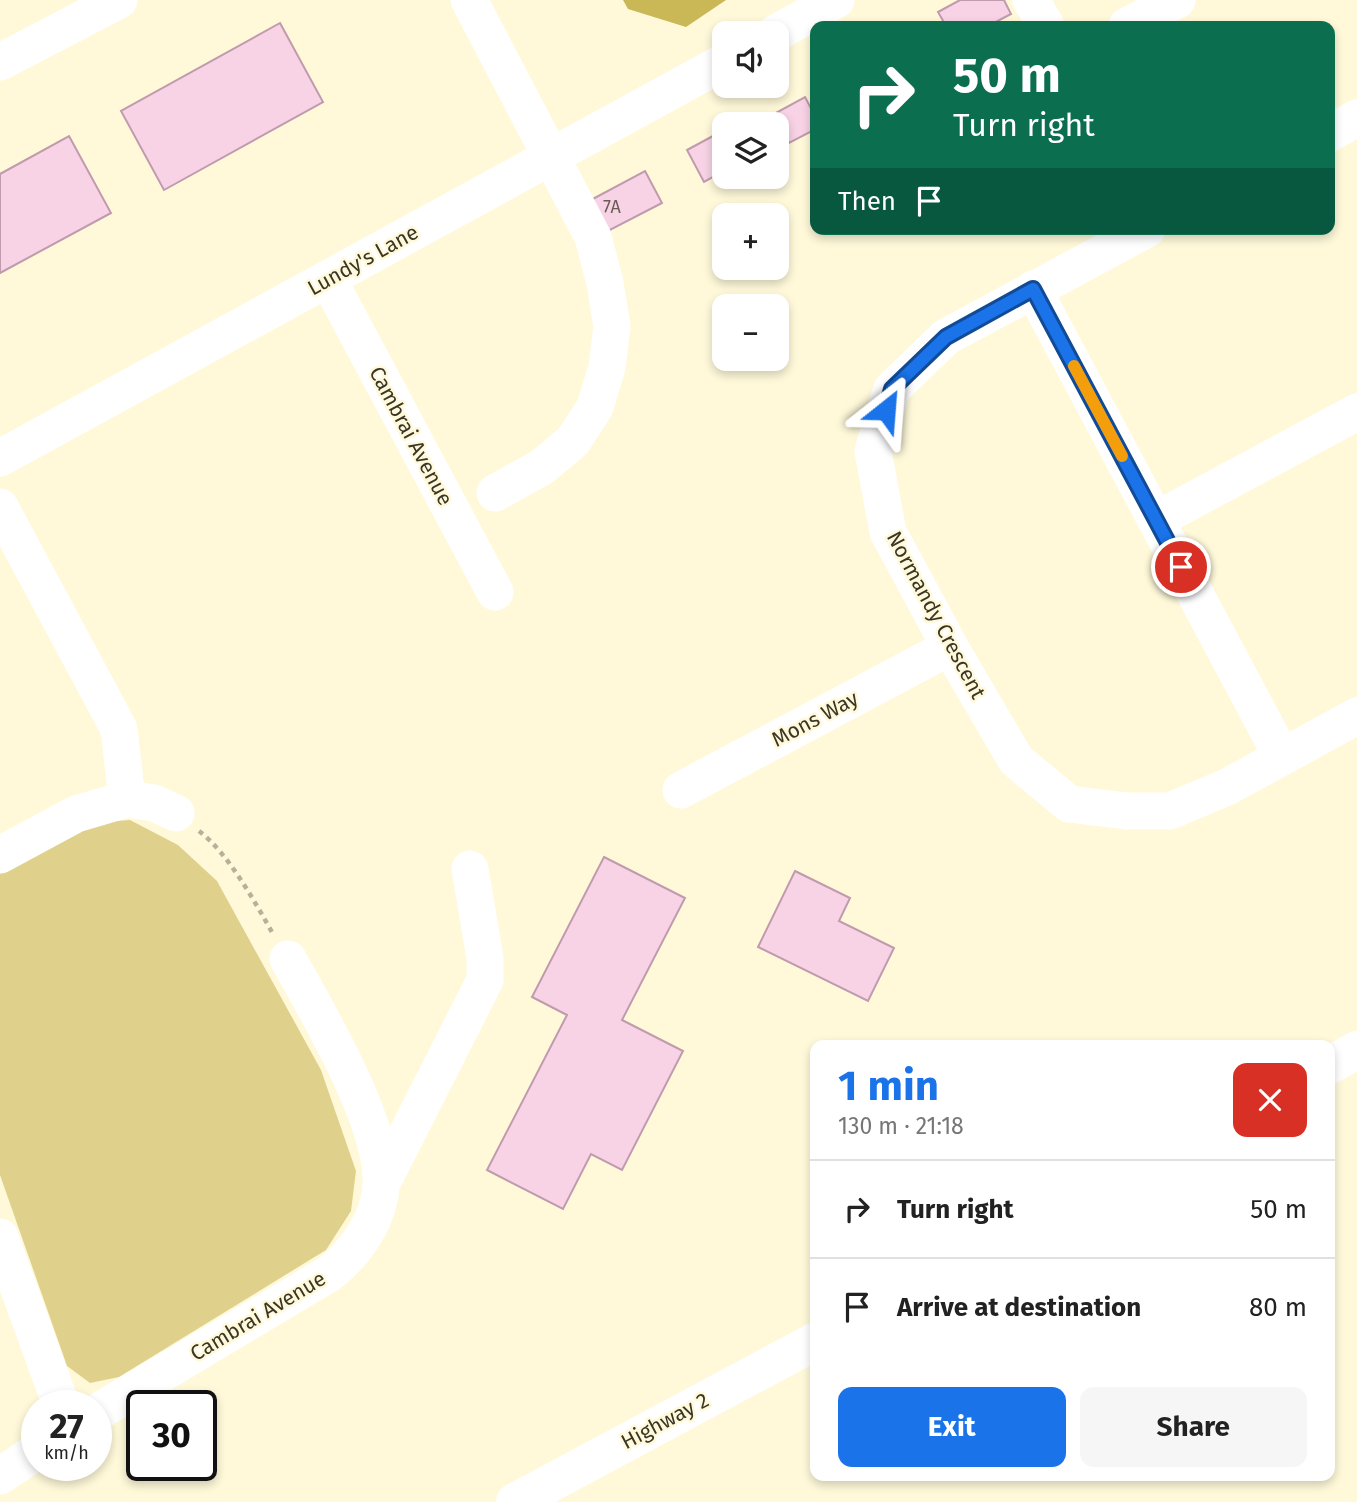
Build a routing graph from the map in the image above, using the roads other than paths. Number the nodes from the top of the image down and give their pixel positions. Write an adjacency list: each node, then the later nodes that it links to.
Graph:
1 (119, 0): 9 (street)
2 (469, 0): 13 (street)
3 (836, 0): 8 (street)
4 (1031, 0): 6 (street)
5 (1177, 0): 7 (street)
6 (1043, 21)
7 (1137, 21)
8 (789, 26)
9 (0, 62)
10 (712, 69): 13 (street, Lundy's Lane)
11 (1357, 118): 12 (street)
12 (1335, 130)
13 (551, 157): 15 (street, Lundy's Lane); 19 (street)
14 (1136, 235): 16 (street, Normandy Crescent)
15 (328, 279): 18 (street, Lundy's Lane); 22 (street, Cambrai Avenue)
16 (1033, 289): 21 (street); 23 (street, Normandy Crescent)
17 (1357, 412): 21 (street)
18 (0, 458)
19 (495, 493)
20 (0, 508): 27 (street)
21 (1156, 520): 25 (street)
22 (495, 592)
23 (950, 647): 25 (street, Normandy Crescent); 26 (street, Mons Way)
24 (1357, 716): 25 (street, Normandy Crescent)
25 (1282, 757)
26 (681, 790)
27 (127, 799): 28 (street); 29 (street)
28 (176, 813)
29 (0, 855)
30 (470, 869): 34 (street, Cambrai Avenue)
31 (288, 959): 34 (street, Cambrai Avenue)
32 (1357, 1050): 33 (main road)
33 (1335, 1062)
34 (381, 1185): 38 (street, Cambrai Avenue)
35 (0, 1237): 37 (street)
36 (810, 1344): 41 (main road, Highway 2)
37 (56, 1390)
38 (112, 1403)
39 (21, 1462): 40 (street)
40 (0, 1476)
41 (515, 1502)

